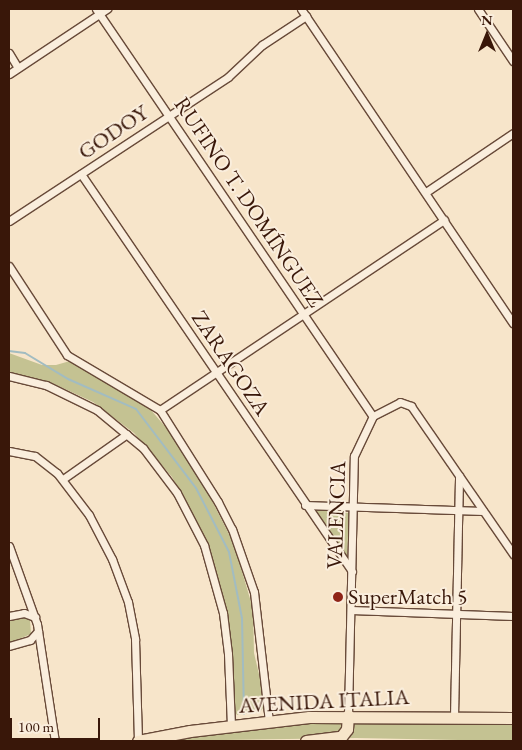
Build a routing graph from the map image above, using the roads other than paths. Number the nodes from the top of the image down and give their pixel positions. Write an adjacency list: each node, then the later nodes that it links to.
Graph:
1 (106, 9): 3 (street)
2 (478, 9): 6 (street)
3 (97, 11): 7 (street); 9 (street, RUFINO T. DOMÍNGUEZ)
4 (304, 12): 9 (street, GODOY); 12 (street)
5 (9, 53): 7 (street)
6 (513, 61)
7 (18, 68): 8 (street)
8 (9, 74)
9 (169, 116): 11 (street, GODOY); 16 (street, RUFINO T. DOMÍNGUEZ)
10 (513, 133): 12 (street)
11 (81, 174): 14 (street, GODOY); 18 (street, ZARAGOZA)
12 (426, 192): 13 (street)
13 (444, 220): 16 (street); 17 (street)
14 (9, 221)
15 (9, 266): 20 (street)
16 (304, 314): 18 (street); 21 (street, RUFINO T. DOMÍNGUEZ)
17 (513, 323)
18 (217, 372): 20 (street); 26 (street, ZARAGOZA)
19 (9, 376): 22 (street)
20 (160, 410): 43 (street)
21 (373, 416): 24 (street); 27 (street, VALENCIA)
22 (127, 434): 25 (street); 44 (street)
23 (9, 452): 25 (street)
24 (459, 475): 28 (street); 29 (street)
25 (63, 479): 46 (street)
26 (305, 505): 27 (street); 32 (street, ZARAGOZA)
27 (354, 507): 28 (street); 32 (street, VALENCIA)
28 (458, 511): 29 (street); 34 (street)
29 (484, 511): 31 (street)
30 (9, 546): 37 (street)
31 (513, 554)
32 (352, 571): 33 (street, VALENCIA)
33 (351, 610): 34 (street); 40 (street, VALENCIA)
34 (456, 615): 36 (street); 41 (street)
35 (9, 616): 37 (street)
36 (513, 616)
37 (35, 618): 38 (street)
38 (38, 630): 39 (street); 45 (street)
39 (9, 646)
40 (348, 715): 41 (main road, AVENIDA ITALIA); 43 (main road, AVENIDA ITALIA); 47 (main road)
41 (454, 717): 42 (main road, AVENIDA ITALIA)
42 (513, 718)
43 (269, 721): 44 (main road, AVENIDA ITALIA)
44 (231, 725): 46 (main road, AVENIDA ITALIA)
45 (55, 741)
46 (138, 741)
47 (306, 741)

